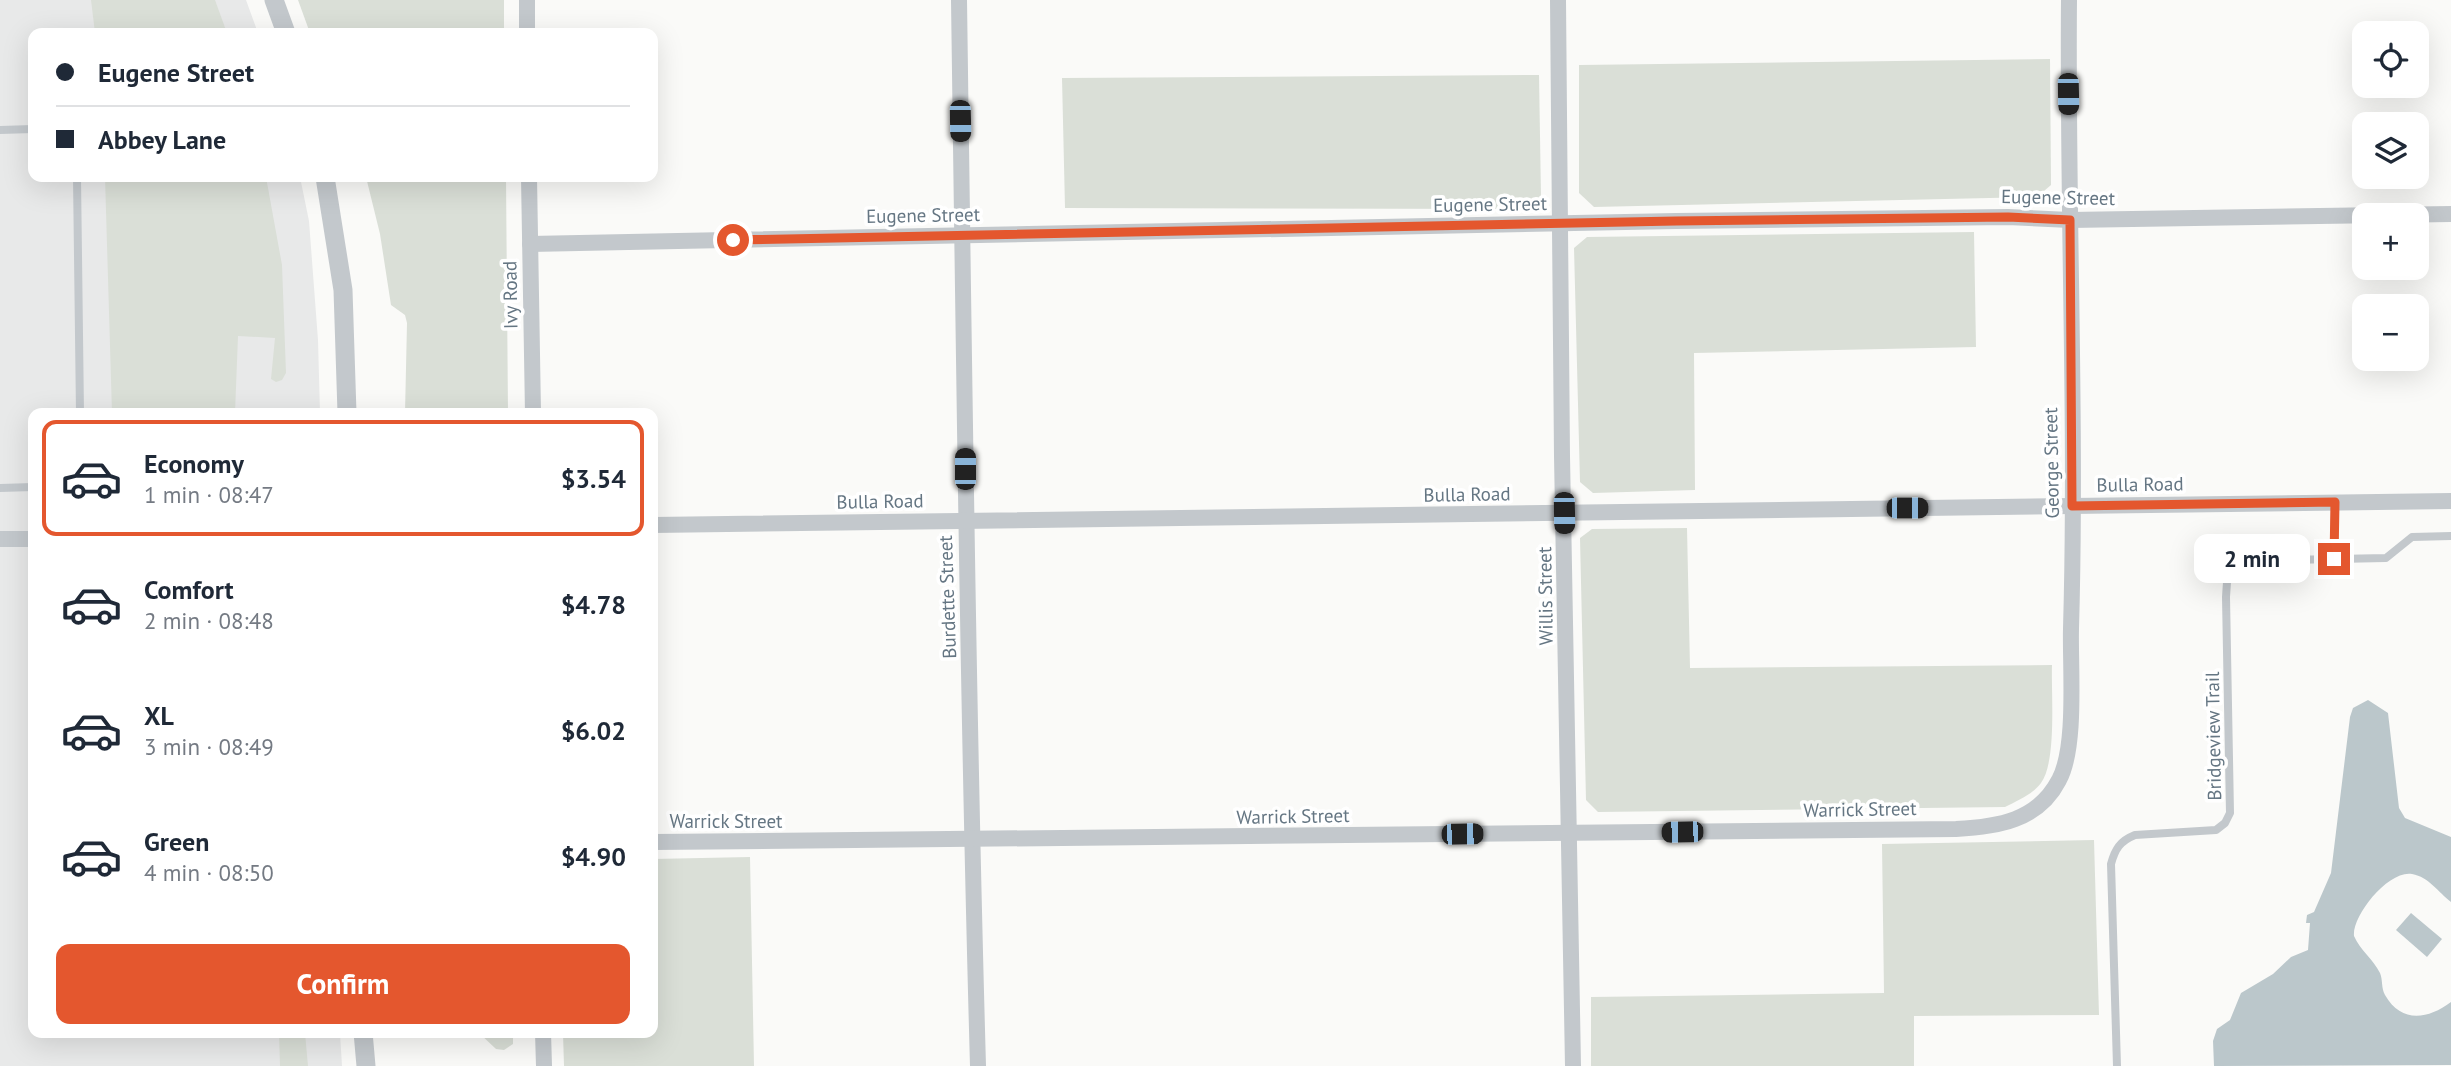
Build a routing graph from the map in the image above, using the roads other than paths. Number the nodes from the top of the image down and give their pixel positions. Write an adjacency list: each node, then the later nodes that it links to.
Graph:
1 (274, 0): 6 (street)
2 (527, 0): 7 (street)
3 (959, 0): 16 (street, Burdette Street)
4 (1558, 0): 15 (street, Willis Street)
5 (2069, 0): 14 (street, George Street)
6 (284, 28)
7 (527, 28)
8 (28, 129): 9 (lane)
9 (0, 130)
10 (77, 182): 18 (lane)
11 (326, 182): 19 (street)
12 (529, 182): 17 (street, Ivy Road)
13 (2451, 214): 14 (street, Eugene Street)
14 (2070, 220): 15 (street, Eugene Street); 25 (street, George Street)
15 (1561, 224): 16 (street, Eugene Street); 26 (street, Willis Street)
16 (964, 234): 17 (street, Eugene Street); 27 (street, Burdette Street)
17 (530, 244): 20 (street, Ivy Road)
18 (80, 408)
19 (347, 408)
20 (533, 408)
21 (0, 488): 22 (lane)
22 (28, 488)
23 (2451, 501): 24 (street, Bulla Road)
24 (2335, 502): 25 (street, Bulla Road); 32 (lane)
25 (2072, 506): 26 (street, Bulla Road); 33 (street, George Street)
26 (1564, 513): 27 (street, Bulla Road); 34 (street, Willis Street)
27 (965, 521): 28 (street, Bulla Road); 35 (street, Burdette Street)
28 (658, 525)
29 (2451, 536): 32 (lane)
30 (0, 539): 31 (street)
31 (28, 539)
32 (2334, 559): 43 (lane, Bridgeview Trail)
33 (1933, 830): 34 (street, Warrick Street)
34 (1570, 833): 35 (street, Warrick Street); 42 (street, Willis Street)
35 (973, 841): 36 (street, Warrick Street); 41 (street, Burdette Street)
36 (658, 842)
37 (364, 1038): 39 (street)
38 (543, 1038): 40 (street)
39 (366, 1066)
40 (544, 1066)
41 (978, 1066)
42 (1573, 1066)
43 (2117, 1066)

